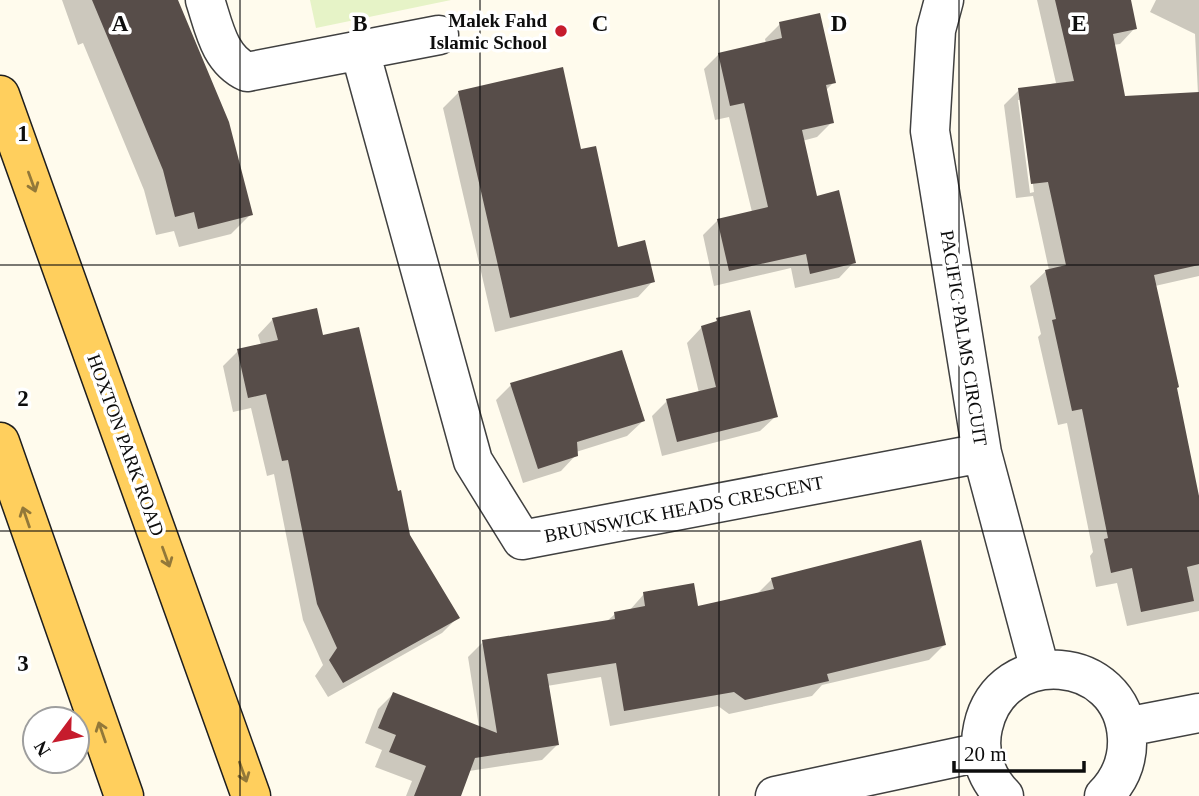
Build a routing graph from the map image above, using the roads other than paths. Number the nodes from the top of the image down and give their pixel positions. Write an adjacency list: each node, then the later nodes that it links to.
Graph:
1 (205, 0): 4 (street)
2 (944, 0): 7 (street, PACIFIC PALMS CIRCUIT)
3 (439, 35): 4 (street)
4 (360, 51): 7 (street, BRUNSWICK HEADS CRESCENT)
5 (0, 95): 13 (main road, HOXTON PARK ROAD, one-way to 13)
6 (0, 442): 12 (main road, one-way to 6)
7 (982, 453): 8 (street, PACIFIC PALMS CIRCUIT)
8 (1040, 670): 10 (street); 11 (street)
9 (1199, 713): 10 (street)
10 (1126, 727): 16 (street)
11 (981, 751): 14 (street); 15 (street)
12 (124, 796)
13 (251, 796)
14 (775, 796)
15 (1004, 796)
16 (1104, 796)

